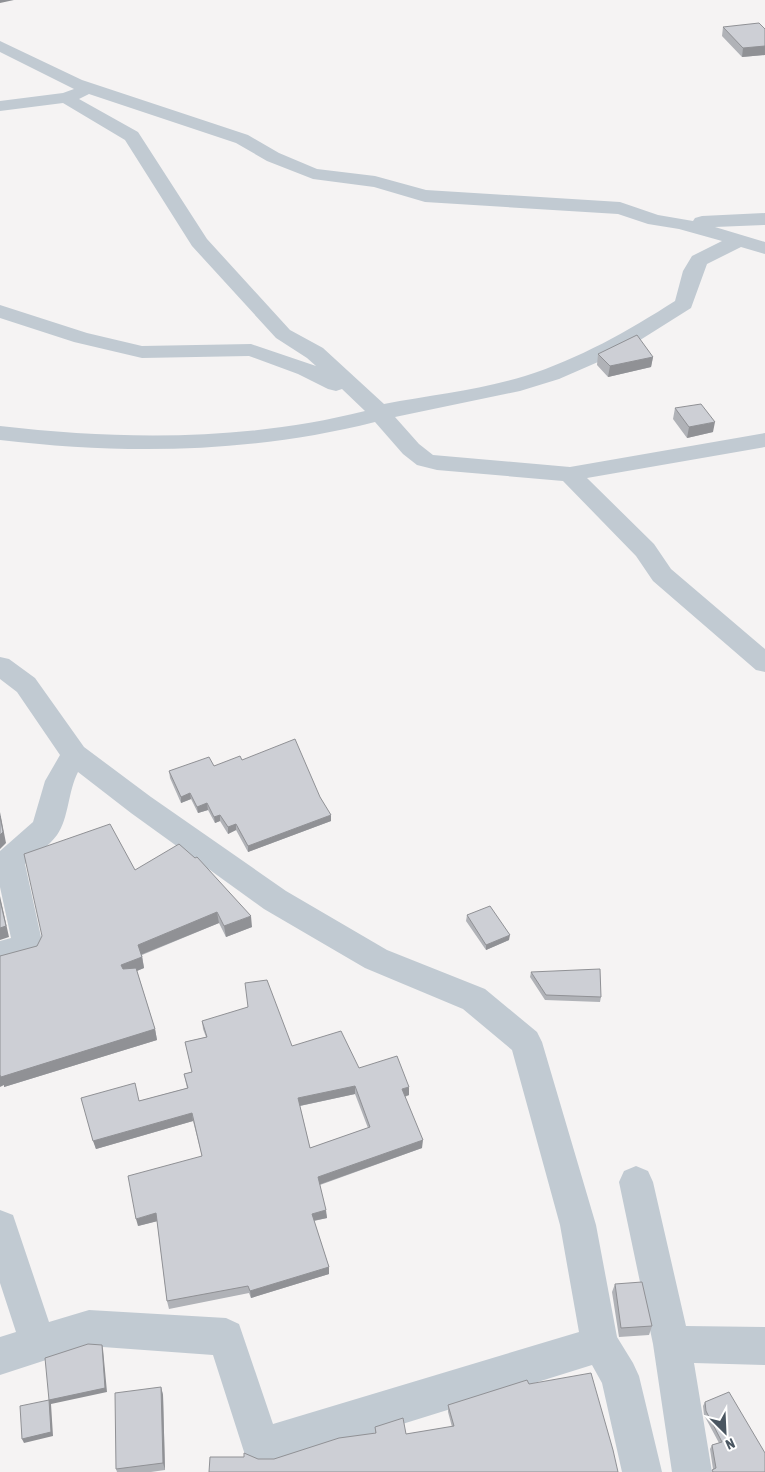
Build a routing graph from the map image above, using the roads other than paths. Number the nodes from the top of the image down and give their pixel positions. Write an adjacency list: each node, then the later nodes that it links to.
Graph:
1 (0, 46): 2 (street)
2 (89, 88): 3 (street); 6 (street)
3 (66, 98): 4 (street); 10 (street)
4 (0, 106)
5 (765, 219): 6 (street)
6 (681, 223): 7 (street)
7 (740, 240): 8 (street); 10 (street)
8 (765, 248)
9 (0, 311): 11 (street)
10 (379, 412): 13 (street)
11 (0, 433)
12 (765, 440): 13 (street)
13 (570, 474): 14 (street)
14 (765, 663)
15 (0, 666): 16 (street)
16 (74, 754): 17 (street); 20 (street)
17 (0, 954)
18 (636, 1182): 22 (street)
19 (0, 1227): 21 (street)
20 (600, 1343): 21 (street); 25 (street)
21 (38, 1344): 24 (street)
22 (672, 1344): 23 (street); 26 (street)
23 (765, 1346)
24 (0, 1356)
25 (642, 1472)
26 (692, 1472)

